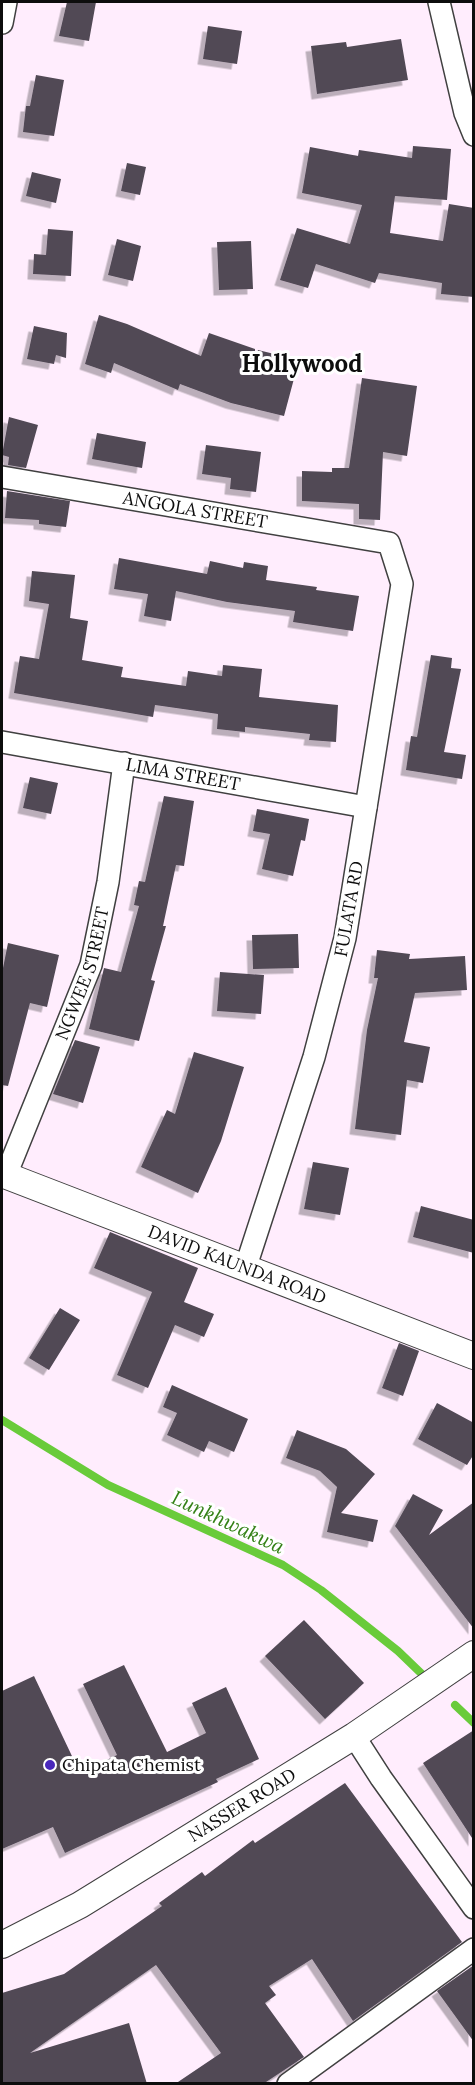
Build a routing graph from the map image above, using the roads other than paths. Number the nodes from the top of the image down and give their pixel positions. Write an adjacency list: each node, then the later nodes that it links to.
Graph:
1 (6, 2): 3 (street)
2 (440, 2): 4 (street)
3 (2, 23)
4 (469, 112): 5 (street)
5 (474, 135)
6 (2, 477): 7 (street, ANGOLA STREET)
7 (389, 543): 10 (street, FULATA RD)
8 (2, 742): 9 (street, LIMA STREET)
9 (124, 763): 10 (street, LIMA STREET); 11 (street, NGWEE STREET)
10 (366, 807): 12 (street, FULATA RD)
11 (4, 1174): 12 (street, DAVID KAUNDA ROAD)
12 (246, 1266): 13 (street, DAVID KAUNDA ROAD)
13 (474, 1356)
14 (474, 1654): 15 (street, NASSER ROAD)
15 (354, 1736): 16 (street); 17 (street, NASSER ROAD)
16 (474, 1908)
17 (2, 1945)
18 (474, 1949): 19 (street)
19 (288, 2084)

